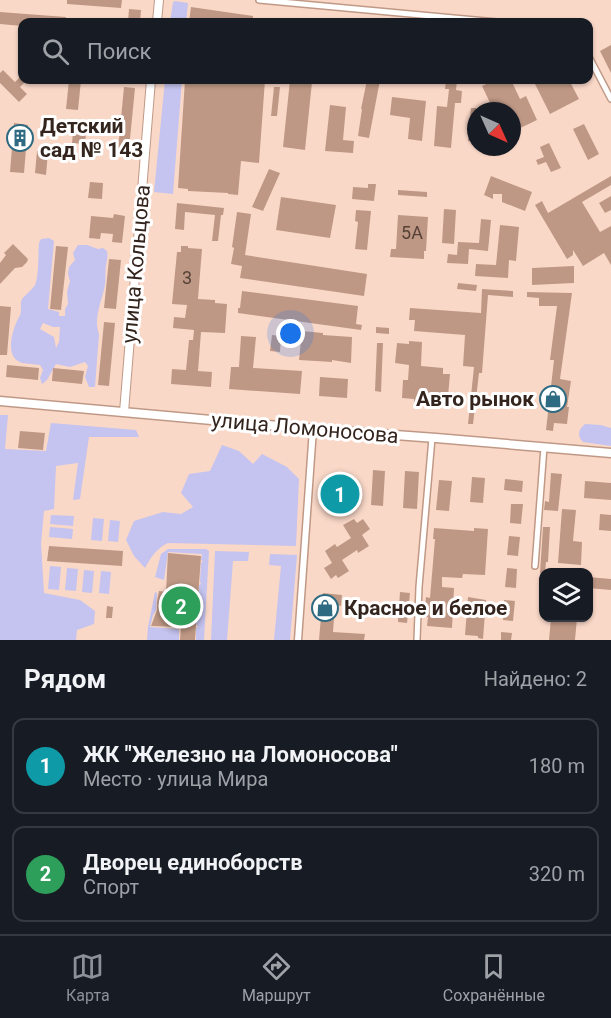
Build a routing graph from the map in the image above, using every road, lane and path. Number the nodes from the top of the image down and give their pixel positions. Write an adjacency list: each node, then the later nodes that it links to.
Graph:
1 (159, 0): 3 (main road)
2 (259, 0): 4 (street)
3 (157, 18)
4 (455, 18)
5 (593, 65): 7 (street)
6 (151, 84): 9 (main road, улица Кольцова)
7 (611, 99)
8 (0, 401): 9 (highway, улица Ломоносова)
9 (124, 412): 10 (highway, улица Ломоносова)
10 (313, 429): 11 (highway, улица Ломоносова); 15 (street)
11 (432, 438): 12 (highway, улица Ломоносова); 16 (street)
12 (544, 447): 13 (highway, улица Ломоносова); 14 (street)
13 (611, 453)
14 (534, 566)
15 (298, 640)
16 (417, 640)

